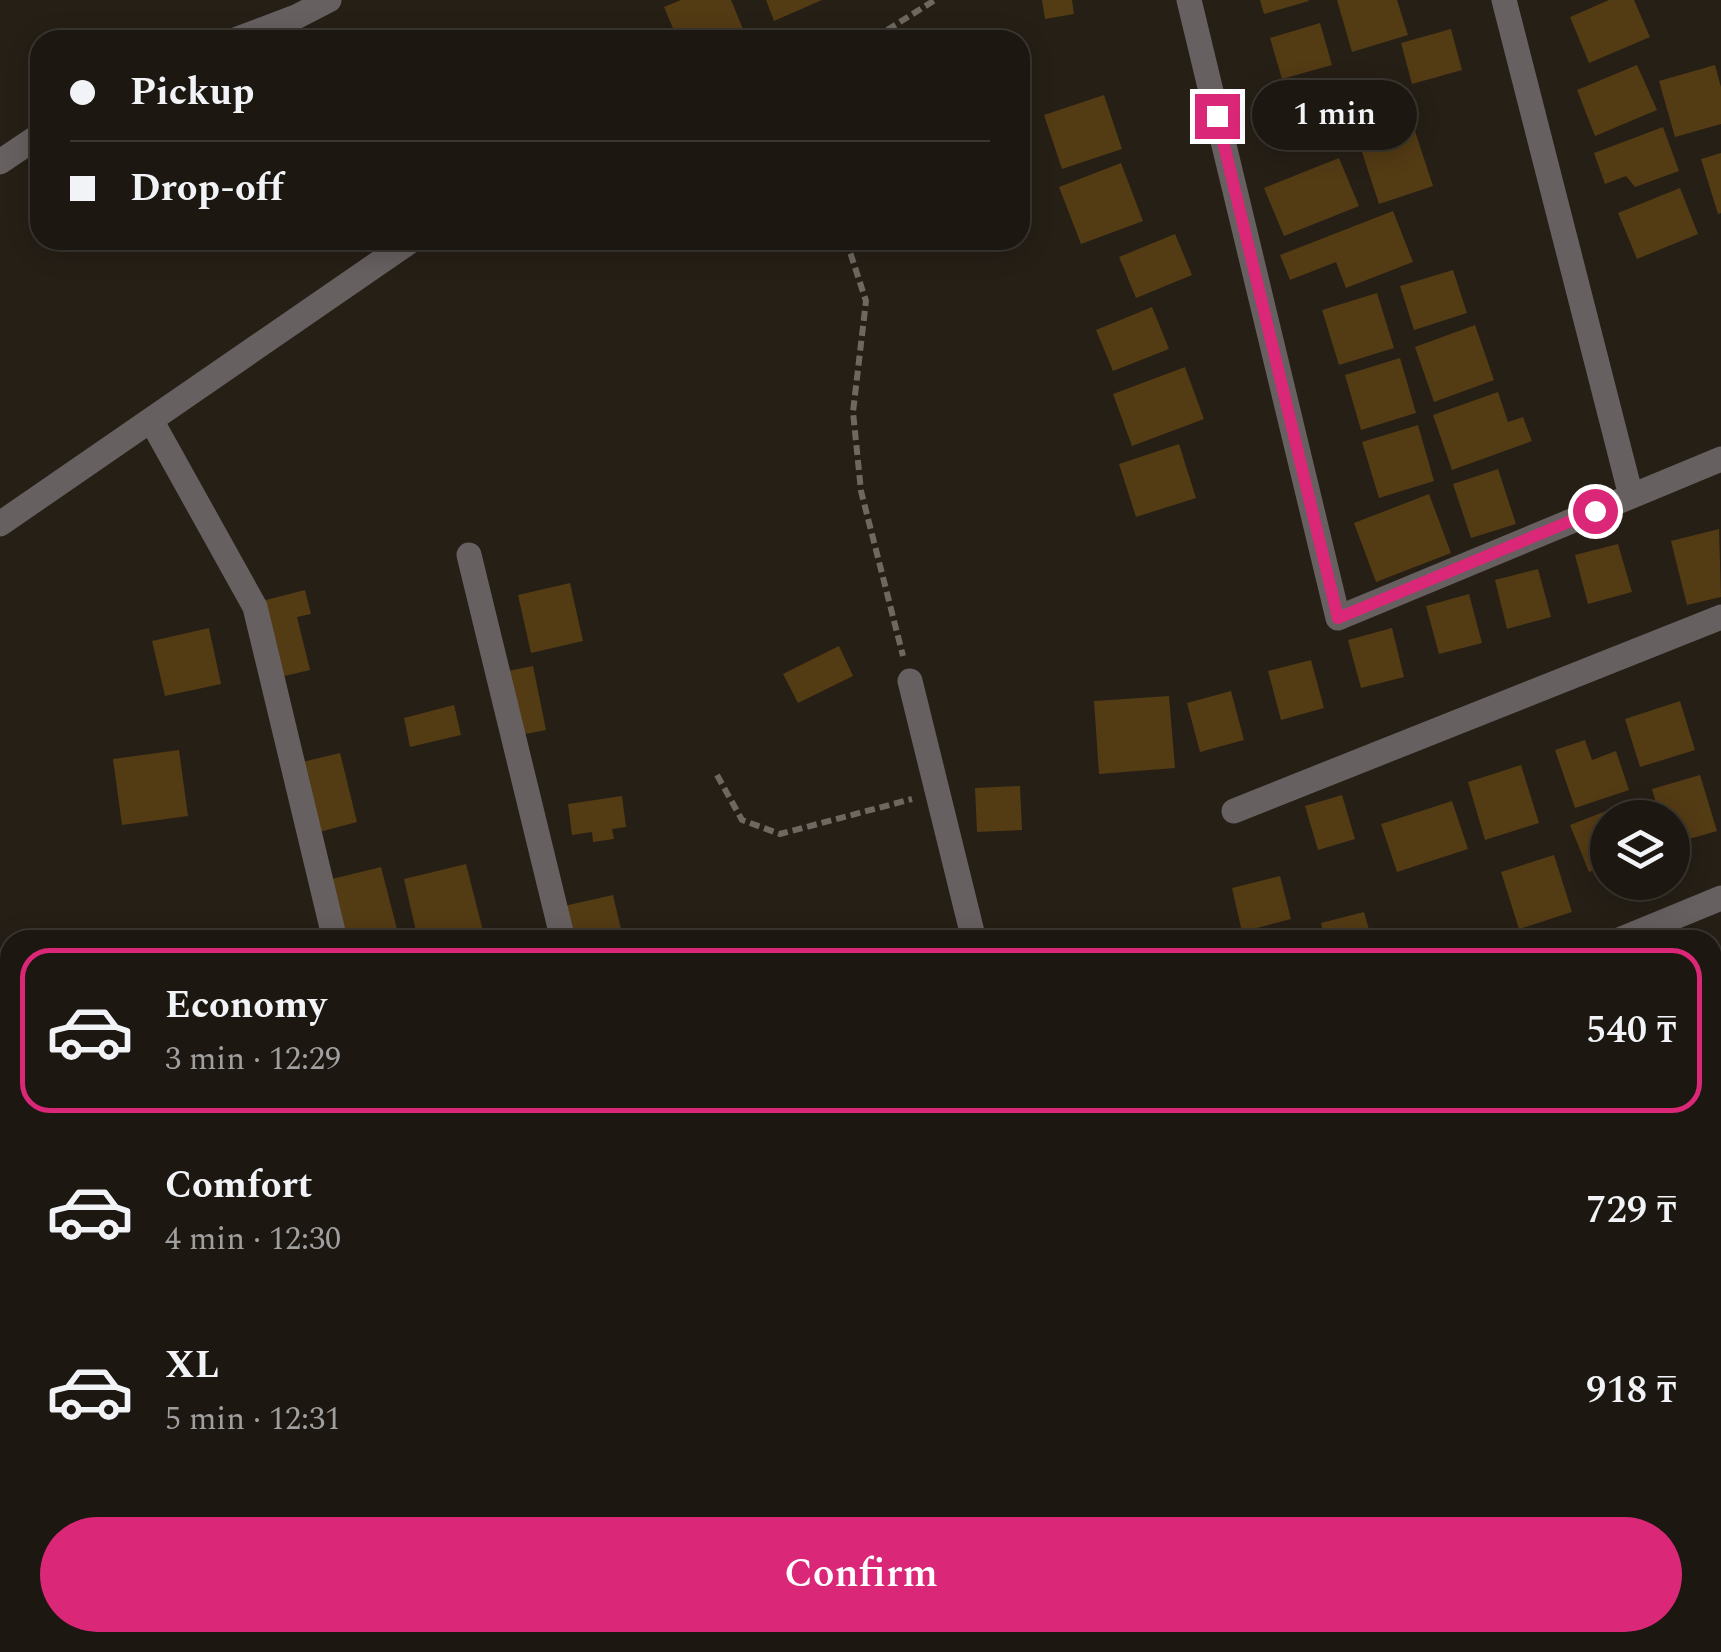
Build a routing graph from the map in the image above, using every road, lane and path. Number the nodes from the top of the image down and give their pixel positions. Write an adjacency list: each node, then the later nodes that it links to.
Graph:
1 (329, 0): 5 (street)
2 (935, 0): 6 (path)
3 (1190, 0): 13 (street)
4 (1504, 0): 13 (street)
5 (260, 30)
6 (887, 30)
7 (30, 142): 8 (street)
8 (0, 162)
9 (398, 250): 11 (street)
10 (849, 250): 17 (path)
11 (152, 420): 14 (street); 22 (street)
12 (1721, 459): 13 (street)
13 (1631, 496)
14 (0, 524)
15 (469, 554): 23 (street)
16 (1721, 617): 20 (street)
17 (910, 681): 19 (street)
18 (717, 775): 19 (path)
19 (937, 792): 24 (street)
20 (1234, 811)
21 (1721, 898): 25 (street)
22 (333, 930)
23 (560, 930)
24 (972, 930)
25 (1644, 930)

